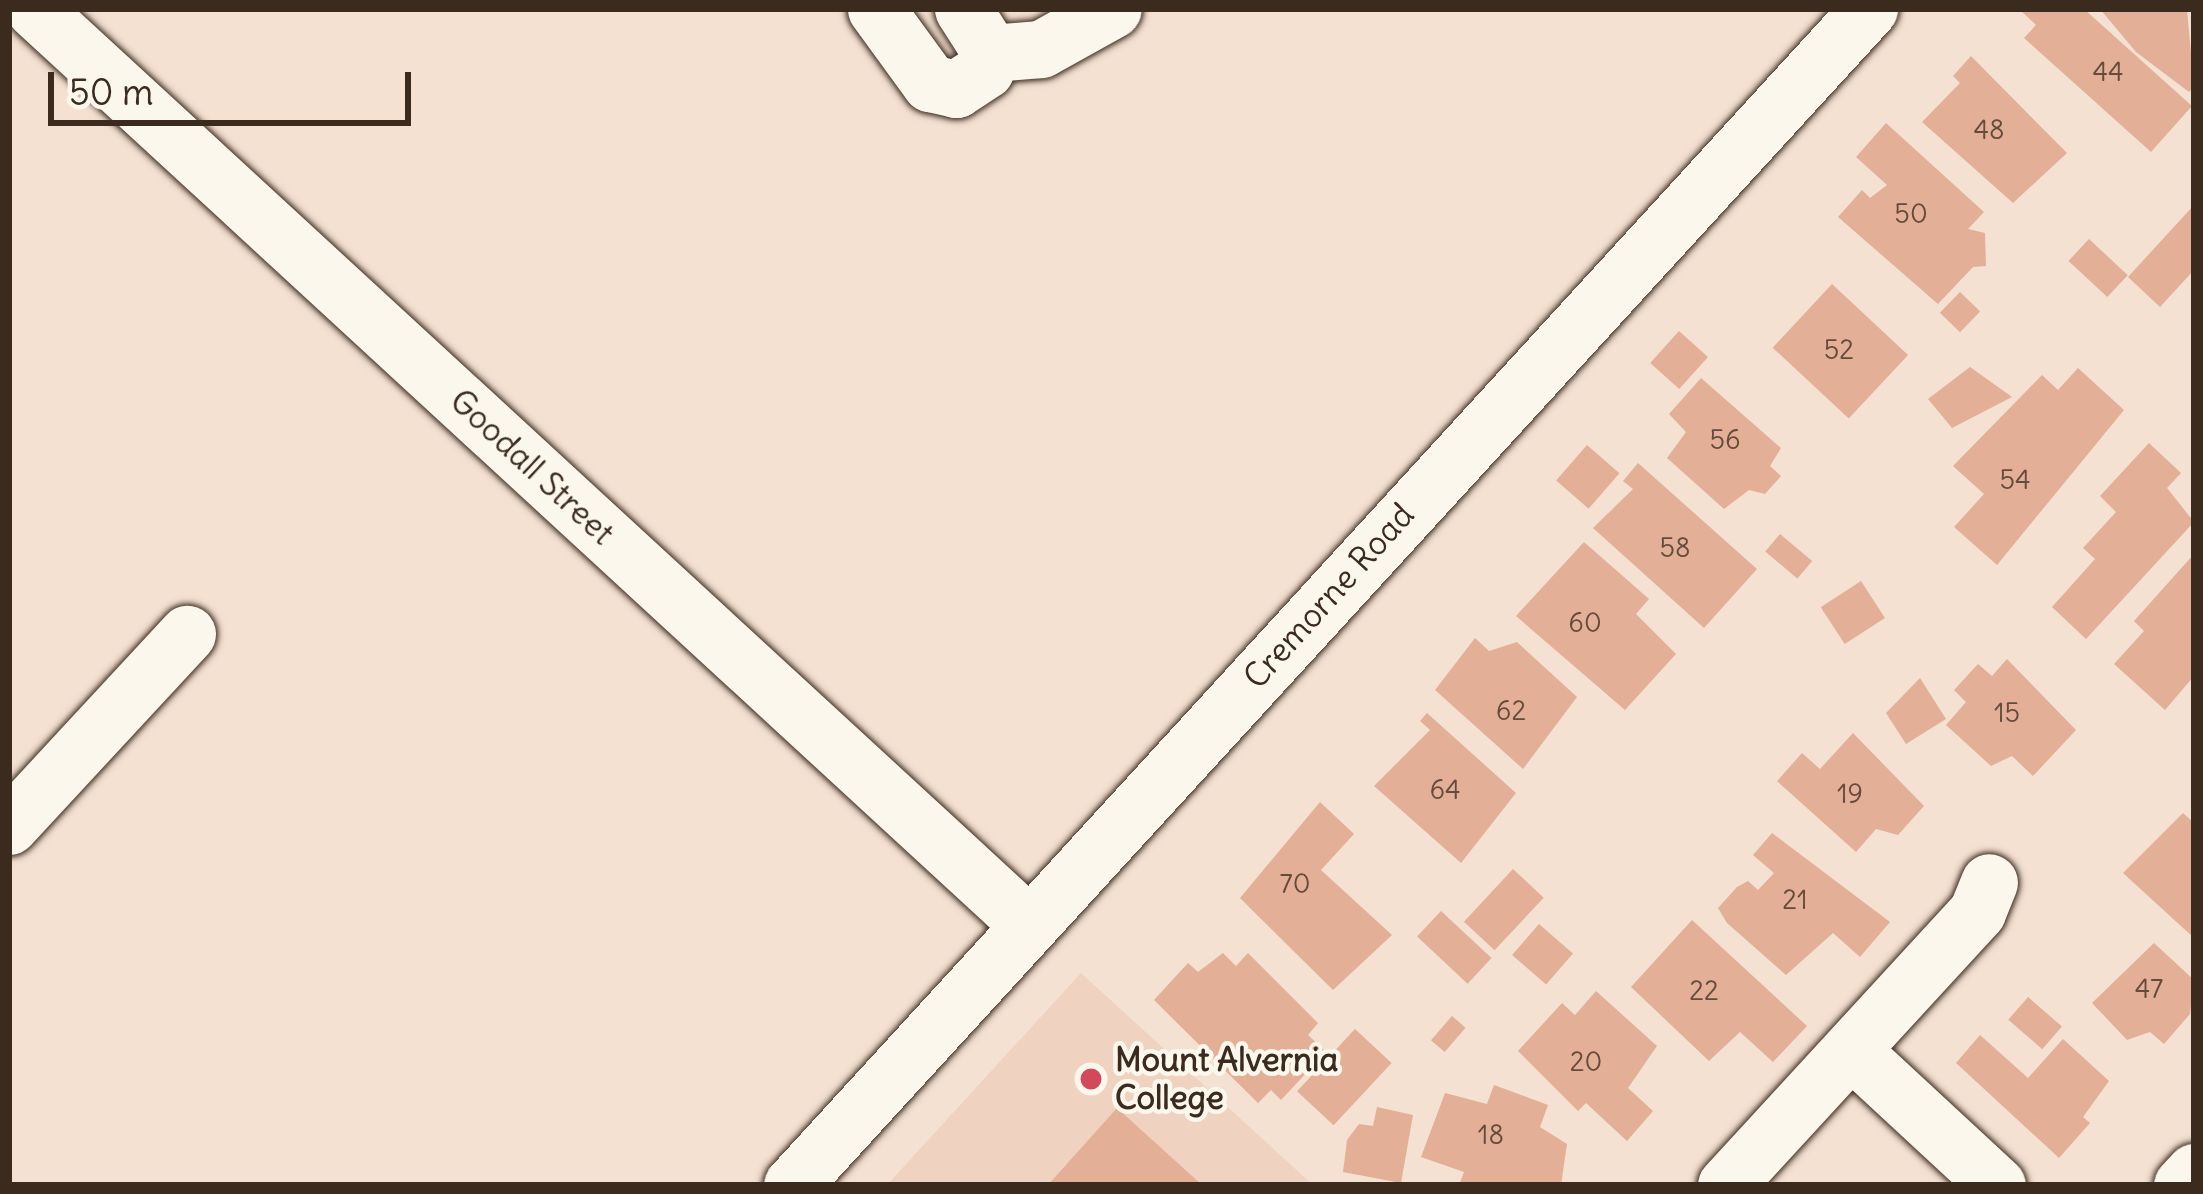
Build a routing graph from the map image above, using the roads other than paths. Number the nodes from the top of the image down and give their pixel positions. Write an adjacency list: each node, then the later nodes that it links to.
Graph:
1 (34, 9): 9 (street, Goodall Street)
2 (877, 9): 5 (street)
3 (1113, 9): 5 (street)
4 (1870, 9): 9 (street, Cremorne Road)
5 (977, 31)
6 (187, 634): 7 (street)
7 (9, 826)
8 (1989, 882): 10 (street)
9 (1029, 925): 12 (street, Cremorne Road)
10 (1851, 1050): 13 (street); 14 (street)
11 (2194, 1172): 15 (street)
12 (792, 1185)
13 (1726, 1185)
14 (1997, 1185)
15 (2182, 1185)

